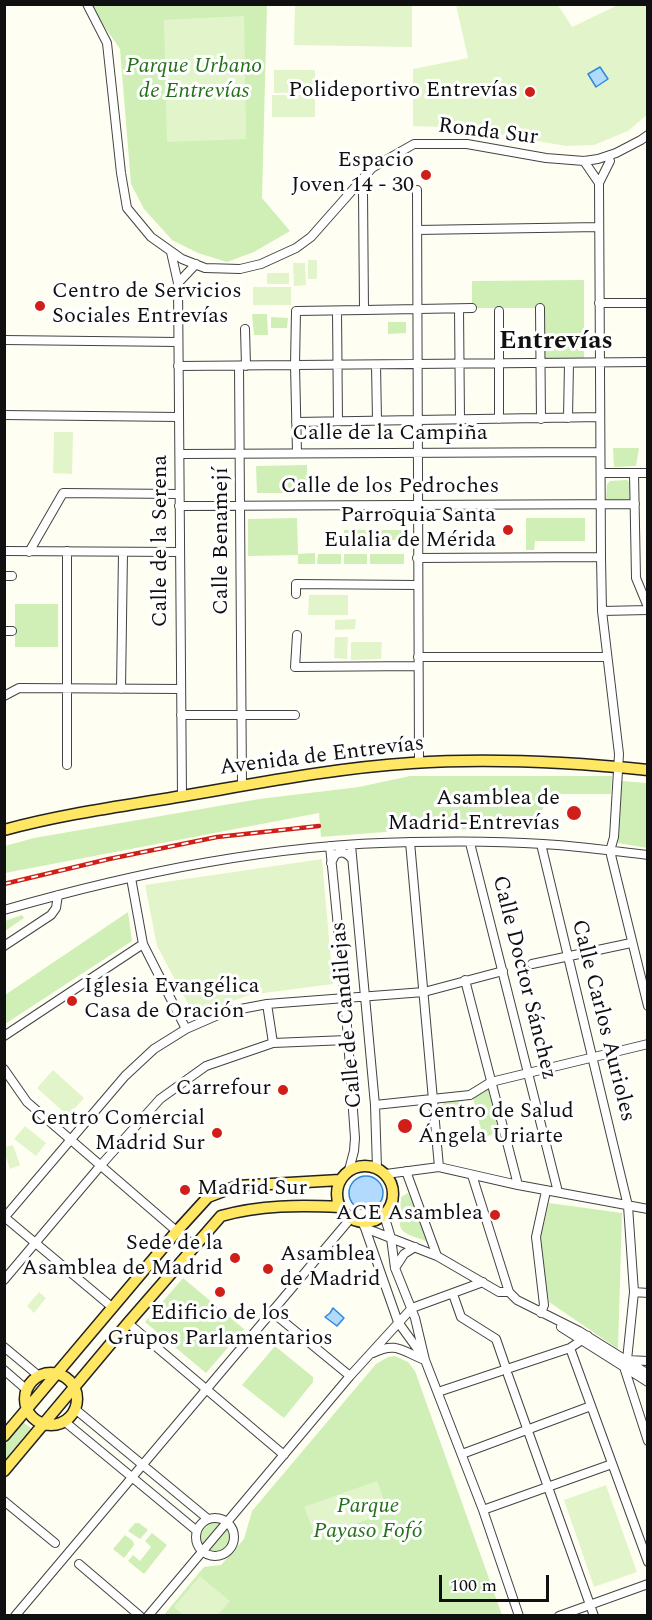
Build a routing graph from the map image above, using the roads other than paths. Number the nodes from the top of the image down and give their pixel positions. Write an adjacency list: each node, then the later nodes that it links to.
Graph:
1 (87, 4): 10 (street, Ronda Sur)
2 (648, 135): 3 (street, Ronda Sur)
3 (608, 156): 4 (street, Ronda Sur); 5 (street)
4 (584, 161): 5 (street); 11 (street, Ronda Sur)
5 (599, 183): 8 (street)
6 (417, 190): 9 (street)
7 (363, 192): 19 (street)
8 (599, 227): 9 (street); 13 (street)
9 (417, 230): 16 (street)
10 (171, 252): 11 (street, Ronda Sur); 12 (street, Calle de la Serena)
11 (196, 264): 12 (street)
12 (178, 284): 24 (street, Calle de la Serena)
13 (599, 303): 14 (street); 25 (street)
14 (648, 303)
15 (540, 308): 28 (street)
16 (417, 309): 17 (street); 19 (street); 31 (street)
17 (459, 309): 18 (street); 32 (street)
18 (472, 309)
19 (364, 310): 20 (street)
20 (338, 311): 33 (street); 34 (street)
21 (499, 311): 27 (street)
22 (245, 329): 36 (street, Calle Benamejí)
23 (4, 340): 24 (street)
24 (178, 342): 35 (street, Calle de la Serena)
25 (599, 362): 26 (street); 29 (street); 39 (street)
26 (648, 362)
27 (500, 363): 28 (street); 32 (street); 42 (street)
28 (540, 363): 29 (street); 43 (street)
29 (569, 363): 40 (street)
30 (376, 364): 31 (street); 34 (street); 44 (street)
31 (417, 364): 32 (street); 45 (street)
32 (459, 364): 41 (street)
33 (295, 365): 34 (street); 36 (street); 47 (street)
34 (338, 365): 46 (street)
35 (178, 366): 36 (street); 38 (street, Calle de la Serena)
36 (243, 366): 49 (street, Calle Benamejí)
37 (4, 415): 38 (street)
38 (178, 417): 52 (street, Calle de la Serena)
39 (600, 417): 40 (street); 48 (street)
40 (568, 418): 43 (street)
41 (460, 419): 42 (street); 45 (street)
42 (500, 419): 43 (street)
43 (541, 419)
44 (378, 420): 45 (street); 46 (street)
45 (417, 420): 51 (street)
46 (338, 421): 47 (street)
47 (296, 422): 50 (street)
48 (600, 452): 51 (street, Calle de la Campiña); 53 (street)
49 (240, 453): 50 (street, Calle de la Campiña); 52 (street, Calle de la Campiña); 60 (street, Calle Benamejí)
50 (297, 453): 51 (street, Calle de la Campiña)
51 (417, 453): 61 (street)
52 (180, 454): 56 (street, Calle de la Serena)
53 (601, 473): 54 (street); 57 (street)
54 (634, 473): 55 (street); 58 (street)
55 (648, 473)
56 (179, 494): 59 (street, Calle de la Serena); 64 (street)
57 (601, 504): 58 (street, Calle de los Pedroches); 61 (street, Calle de los Pedroches); 67 (street)
58 (635, 504): 71 (street)
59 (179, 506): 60 (street, Calle de los Pedroches); 66 (street, Calle de la Serena)
60 (241, 506): 61 (street, Calle de los Pedroches); 82 (street, Calle Benamejí)
61 (417, 506): 68 (street)
62 (4, 551): 64 (street)
63 (66, 551): 64 (street); 65 (street); 76 (street)
64 (28, 552)
65 (123, 552): 66 (street); 77 (street)
66 (179, 552): 78 (street, Calle de la Serena)
67 (601, 557): 68 (street); 72 (street)
68 (417, 558): 69 (street)
69 (417, 585): 70 (street); 75 (street)
70 (296, 594)
71 (648, 609): 72 (street)
72 (602, 611): 74 (street)
73 (297, 635): 75 (street)
74 (607, 657): 75 (street); 85 (street)
75 (418, 662): 83 (street)
76 (67, 688): 77 (street); 79 (street); 84 (street)
77 (121, 689): 78 (street)
78 (181, 690): 80 (street, Calle de la Serena)
79 (4, 696)
80 (181, 715): 82 (street); 88 (street, Calle de la Serena)
81 (295, 715): 82 (street)
82 (242, 716): 87 (street, Calle Benamejí)
83 (419, 763): 85 (main road, Avenida de Entrevías); 87 (main road, Avenida de Entrevías)
84 (67, 765)
85 (618, 767): 86 (main road, Avenida de Entrevías); 95 (street)
86 (648, 770)
87 (242, 786): 88 (main road, Avenida de Entrevías)
88 (182, 796): 89 (main road, Avenida de Entrevías)
89 (4, 830)
90 (410, 842): 91 (street); 93 (street); 109 (street)
91 (470, 843): 92 (street); 107 (street, Calle Doctor Sánchez)
92 (541, 844): 95 (street); 105 (street, Calle Carlos Aurioles)
93 (351, 845): 94 (street); 97 (street, Calle de Candilejas)
94 (330, 846): 98 (street, Calle de Candilejas); 99 (street)
95 (610, 851): 96 (street); 102 (street)
96 (648, 855)
97 (352, 859): 98 (street); 110 (street, Calle de Candilejas)
98 (331, 863): 111 (street, Calle de Candilejas)
99 (131, 878): 100 (street); 103 (street)
100 (58, 895): 101 (street); 104 (street)
101 (4, 910)
102 (631, 942): 105 (street); 113 (street)
103 (143, 944): 114 (street); 115 (street)
104 (4, 946)
105 (568, 956): 106 (street); 119 (street, Calle Carlos Aurioles)
106 (532, 964)
107 (503, 971): 108 (street); 121 (street, Calle Doctor Sánchez)
108 (465, 980): 109 (street); 122 (street)
109 (424, 992): 110 (street); 123 (street)
110 (365, 995): 111 (street); 124 (street, Calle de Candilejas)
111 (345, 998): 112 (street); 116 (street, Calle de Candilejas)
112 (267, 1004): 114 (street); 117 (street)
113 (648, 1006)
114 (186, 1029): 125 (street)
115 (4, 1036)
116 (347, 1040): 117 (street); 128 (street, Calle de Candilejas)
117 (273, 1043): 126 (street)
118 (648, 1044): 119 (street)
119 (592, 1058): 121 (street); 136 (street, Calle Carlos Aurioles)
120 (4, 1070): 125 (street)
121 (528, 1074): 122 (street); 135 (street, Calle Doctor Sánchez)
122 (491, 1082): 123 (street); 133 (street)
123 (434, 1099): 124 (street); 127 (street)
124 (375, 1105): 129 (street, Calle de Candilejas)
125 (70, 1139): 126 (street); 141 (street)
126 (101, 1165): 143 (street); 145 (street)
127 (439, 1167): 130 (street); 131 (street)
128 (349, 1170): 129 (main road); 132 (main road)
129 (382, 1171): 130 (street); 139 (main road)
130 (406, 1171): 148 (street)
131 (472, 1175): 133 (street); 152 (street)
132 (340, 1180): 137 (main road); 143 (main road)
133 (518, 1185): 134 (street)
134 (546, 1191): 135 (street); 159 (street)
135 (558, 1192): 136 (street)
136 (628, 1206): 138 (street); 153 (street, Calle Carlos Aurioles)
137 (340, 1207): 140 (main road); 146 (main road)
138 (648, 1209)
139 (384, 1215): 142 (main road); 144 (street)
140 (351, 1218): 142 (main road); 158 (street)
141 (7, 1219): 145 (street)
142 (363, 1225): 144 (street); 160 (street)
143 (177, 1230): 146 (street); 156 (main road)
144 (391, 1238): 147 (street); 149 (street)
145 (37, 1243): 150 (street); 156 (street)
146 (195, 1247): 161 (main road)
147 (415, 1247): 148 (street); 149 (street)
148 (437, 1256): 151 (street)
149 (395, 1268): 157 (street)
150 (4, 1280)
151 (483, 1282): 152 (street); 157 (street)
152 (509, 1292): 159 (street)
153 (634, 1292): 154 (street); 168 (street, Calle Carlos Aurioles)
154 (648, 1293)
155 (454, 1297): 169 (street)
156 (113, 1308): 171 (main road)
157 (412, 1308): 160 (street); 166 (street)
158 (272, 1312): 174 (street); 178 (street)
159 (541, 1313): 162 (street)
160 (398, 1322): 165 (street); 166 (street)
161 (128, 1323): 176 (main road); 178 (street)
162 (585, 1339): 164 (street); 168 (street); 168 (street)
163 (4, 1347): 173 (street)
164 (570, 1348): 179 (street); 180 (street)
165 (368, 1355): 166 (street); 174 (street)
166 (425, 1360): 179 (street)
167 (648, 1361): 168 (street)
168 (626, 1364): 175 (street); 187 (street)
169 (505, 1365)
170 (4, 1370): 177 (street)
171 (57, 1373): 173 (main road); 176 (main road); 181 (main road)
172 (508, 1375): 185 (street)
173 (39, 1376): 177 (main road)
174 (350, 1376): 189 (street)
175 (647, 1379)
176 (74, 1387): 182 (main road); 184 (main road)
177 (27, 1389): 181 (main road)
178 (206, 1389): 189 (street); 191 (street)
179 (438, 1392): 188 (street)
180 (591, 1406): 185 (street); 190 (street)
181 (27, 1409): 184 (main road); 186 (main road)
182 (75, 1409): 183 (main road); 191 (street)
183 (64, 1421): 184 (main road); 193 (street)
184 (45, 1424): 192 (main road)
185 (528, 1430): 188 (street); 194 (street)
186 (4, 1436)
187 (648, 1441)
188 (462, 1454): 196 (street)
189 (284, 1455): 198 (street)
190 (612, 1464): 194 (street); 202 (street)
191 (143, 1465): 193 (street); 197 (street)
192 (4, 1471)
193 (132, 1478): 199 (street); 206 (street)
194 (549, 1487): 196 (street); 205 (street)
195 (4, 1501): 200 (street)
196 (483, 1510): 209 (street)
197 (208, 1519): 198 (street); 199 (street)
198 (228, 1522): 201 (street); 201 (street)
199 (197, 1532): 201 (street)
200 (55, 1543)
201 (202, 1551): 208 (street)
202 (648, 1562)
203 (79, 1564): 207 (street)
204 (648, 1584): 205 (street)
205 (590, 1604): 210 (street); 211 (street)
206 (15, 1616)
207 (140, 1616)
208 (148, 1616)
209 (519, 1616)
210 (559, 1616)
211 (594, 1616)

